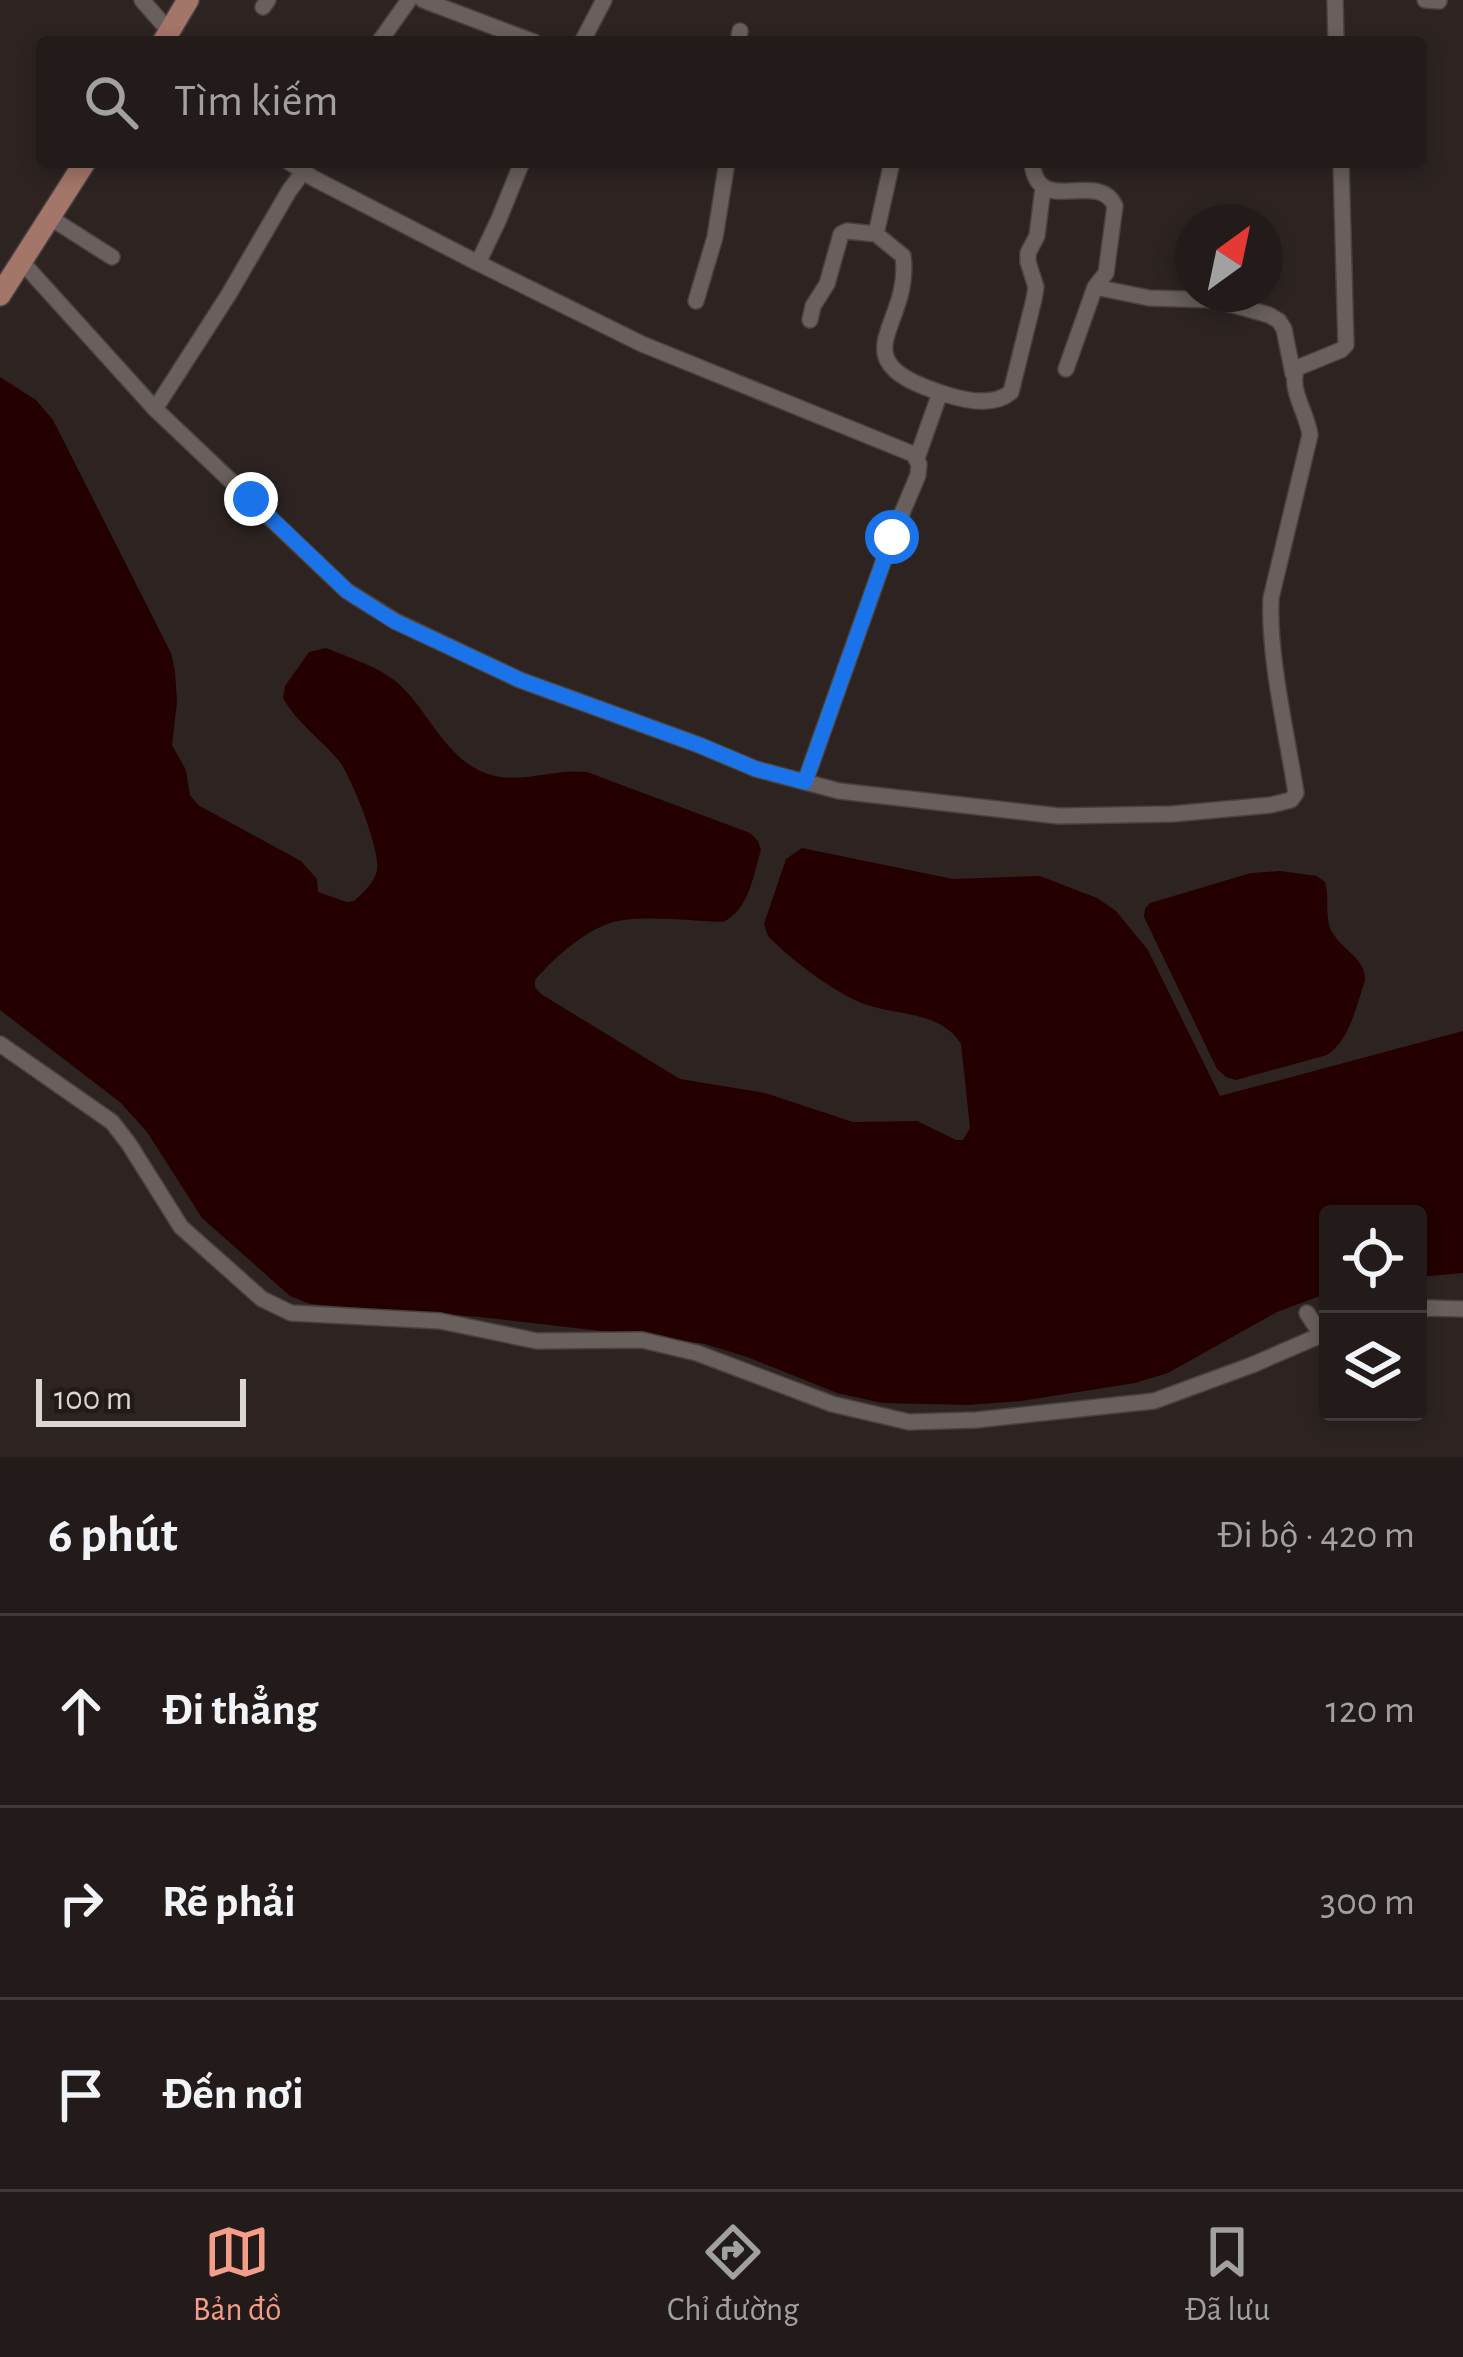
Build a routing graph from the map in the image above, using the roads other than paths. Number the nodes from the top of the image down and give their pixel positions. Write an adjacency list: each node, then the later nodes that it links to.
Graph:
1 (142, 0): 9 (street)
2 (188, 0): 9 (main road)
3 (409, 0): 10 (street)
4 (423, 0): 11 (street)
5 (604, 0): 12 (street)
6 (1335, 0): 13 (street)
7 (1425, 0): 8 (street)
8 (1439, 1)
9 (166, 36)
10 (383, 36)
11 (518, 36)
12 (585, 36)
13 (1336, 36)
14 (81, 168): 23 (main road)
15 (296, 168): 35 (street)
16 (298, 168): 26 (street)
17 (520, 168): 26 (street)
18 (726, 168): 30 (street)
19 (891, 168): 24 (street)
20 (1032, 168): 22 (street)
21 (1341, 168): 33 (street)
22 (1043, 188): 28 (street); 34 (street)
23 (49, 217): 25 (street); 27 (main road)
24 (876, 234): 31 (street); 34 (street)
25 (112, 257)
26 (479, 260): 36 (street)
27 (22, 262): 29 (main road); 35 (street)
28 (1095, 287): 32 (street); 33 (street)
29 (0, 295)
30 (696, 301)
31 (809, 320)
32 (1066, 369)
33 (1293, 374): 37 (street)
34 (940, 393): 36 (street)
35 (154, 409): 37 (street)
36 (916, 458): 37 (street)
37 (805, 782)
38 (0, 1044): 43 (street)
39 (1427, 1309): 40 (street)
40 (1463, 1309)
41 (1307, 1313): 42 (street)
42 (1319, 1327)
43 (1319, 1335)

